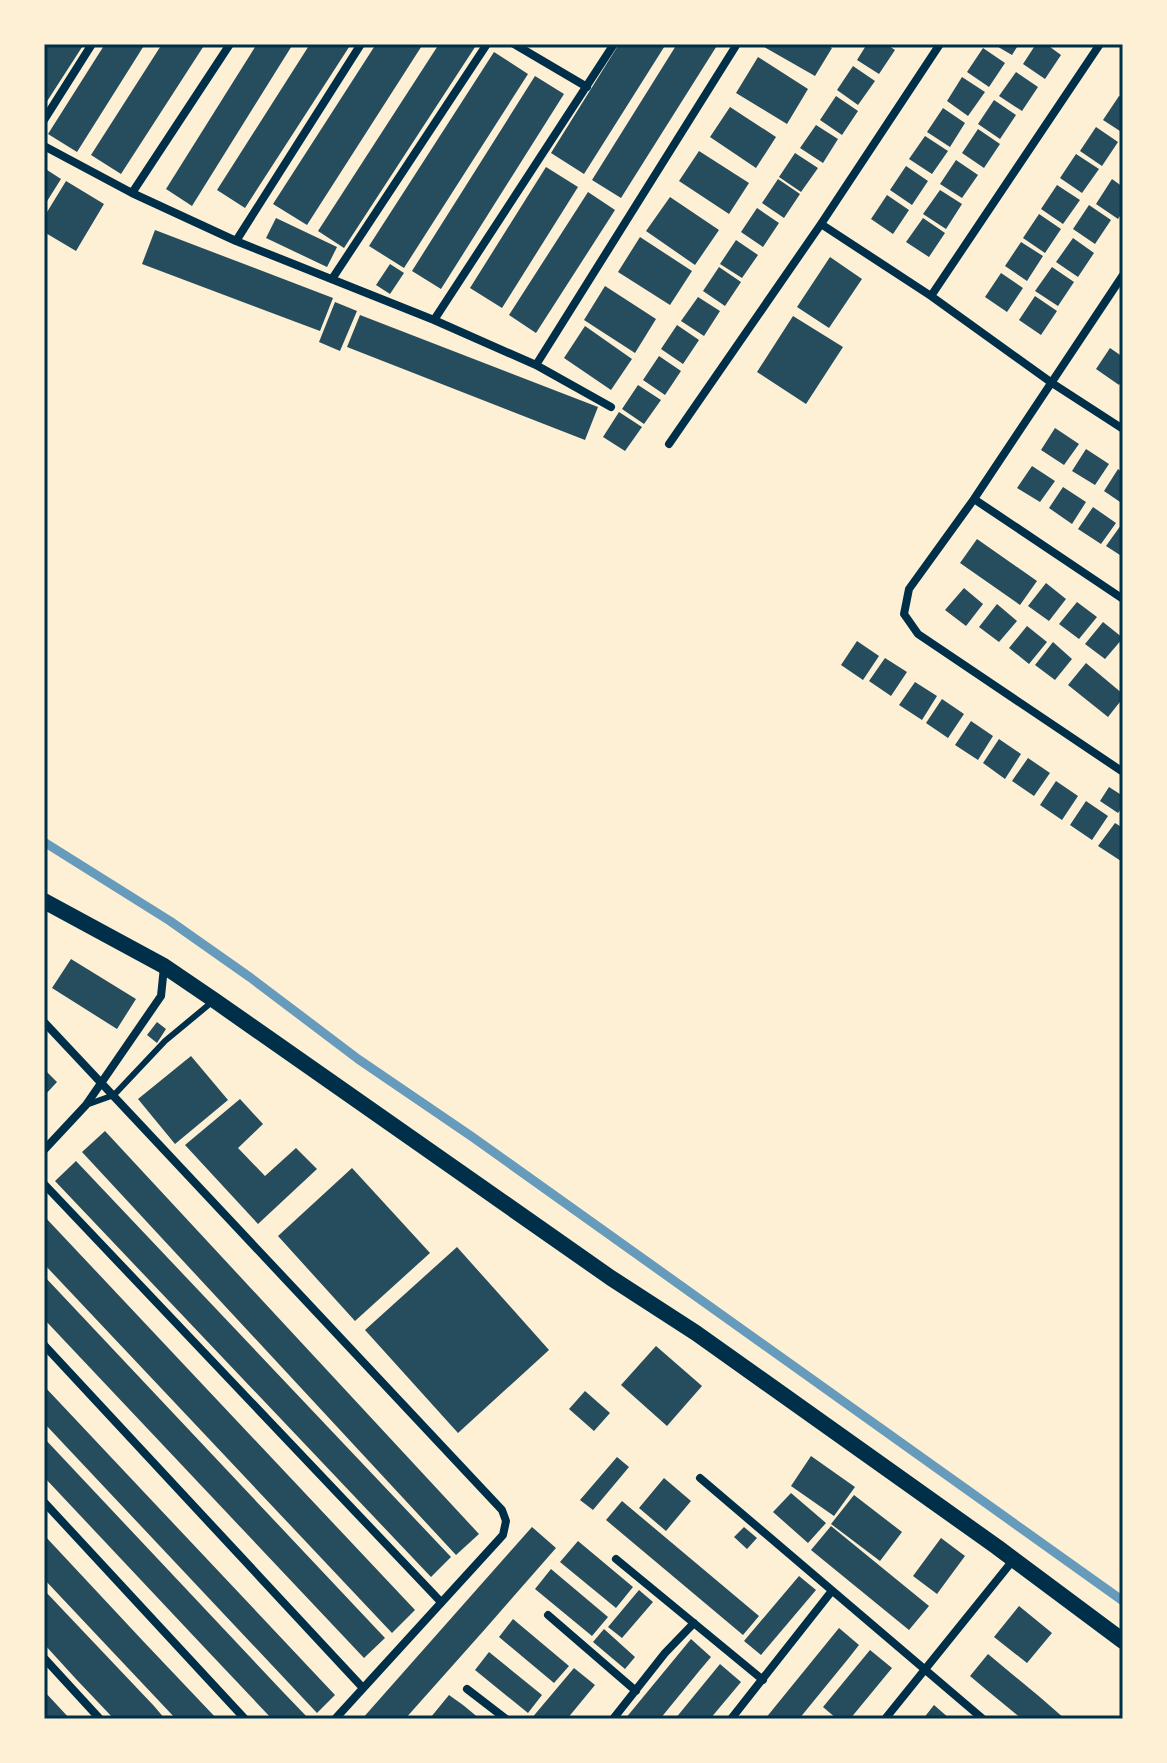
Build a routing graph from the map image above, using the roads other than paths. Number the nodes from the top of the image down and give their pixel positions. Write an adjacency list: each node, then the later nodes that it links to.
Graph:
1 (92, 44): 11 (street)
2 (230, 44): 13 (street)
3 (361, 44): 15 (street)
4 (487, 44): 17 (street)
5 (514, 44): 10 (street)
6 (614, 44): 10 (street)
7 (737, 44): 20 (street)
8 (940, 44): 14 (street)
9 (1100, 44): 18 (street)
10 (587, 87): 19 (street)
11 (44, 120)
12 (44, 146): 13 (street)
13 (132, 193): 15 (street)
14 (821, 224): 18 (street); 24 (street)
15 (236, 241): 17 (street)
16 (1123, 275): 21 (street)
17 (332, 279): 19 (street)
18 (931, 296): 21 (street)
19 (434, 320): 20 (street)
20 (536, 365): 22 (street)
21 (1052, 383): 23 (street); 25 (street)
22 (611, 407)
23 (1123, 429)
24 (669, 444)
25 (974, 499): 26 (street); 27 (street)
26 (1123, 599)
27 (1123, 772)
28 (44, 901): 29 (main road)
29 (164, 966): 30 (main road); 32 (street)
30 (214, 1000): 33 (lane); 41 (main road)
31 (44, 1022): 32 (street)
32 (101, 1081): 33 (street); 34 (street)
33 (114, 1095): 34 (lane); 43 (street)
34 (86, 1105): 35 (street)
35 (44, 1150)
36 (44, 1184): 43 (street)
37 (44, 1345): 50 (street)
38 (700, 1478): 42 (street)
39 (44, 1502): 54 (street)
40 (616, 1559): 45 (street)
41 (1014, 1559): 46 (main road); 48 (street)
42 (831, 1592): 48 (street); 49 (street)
43 (441, 1602): 50 (street)
44 (548, 1615): 52 (street)
45 (694, 1623): 49 (street); 52 (street)
46 (1123, 1641)
47 (44, 1658): 53 (street)
48 (926, 1669): 59 (street); 60 (street)
49 (763, 1680): 58 (street)
50 (363, 1688): 55 (street)
51 (467, 1689): 56 (street)
52 (636, 1691): 57 (street)
53 (100, 1719)
54 (245, 1719)
55 (335, 1719)
56 (506, 1719)
57 (613, 1719)
58 (731, 1719)
59 (885, 1719)
60 (983, 1719)

